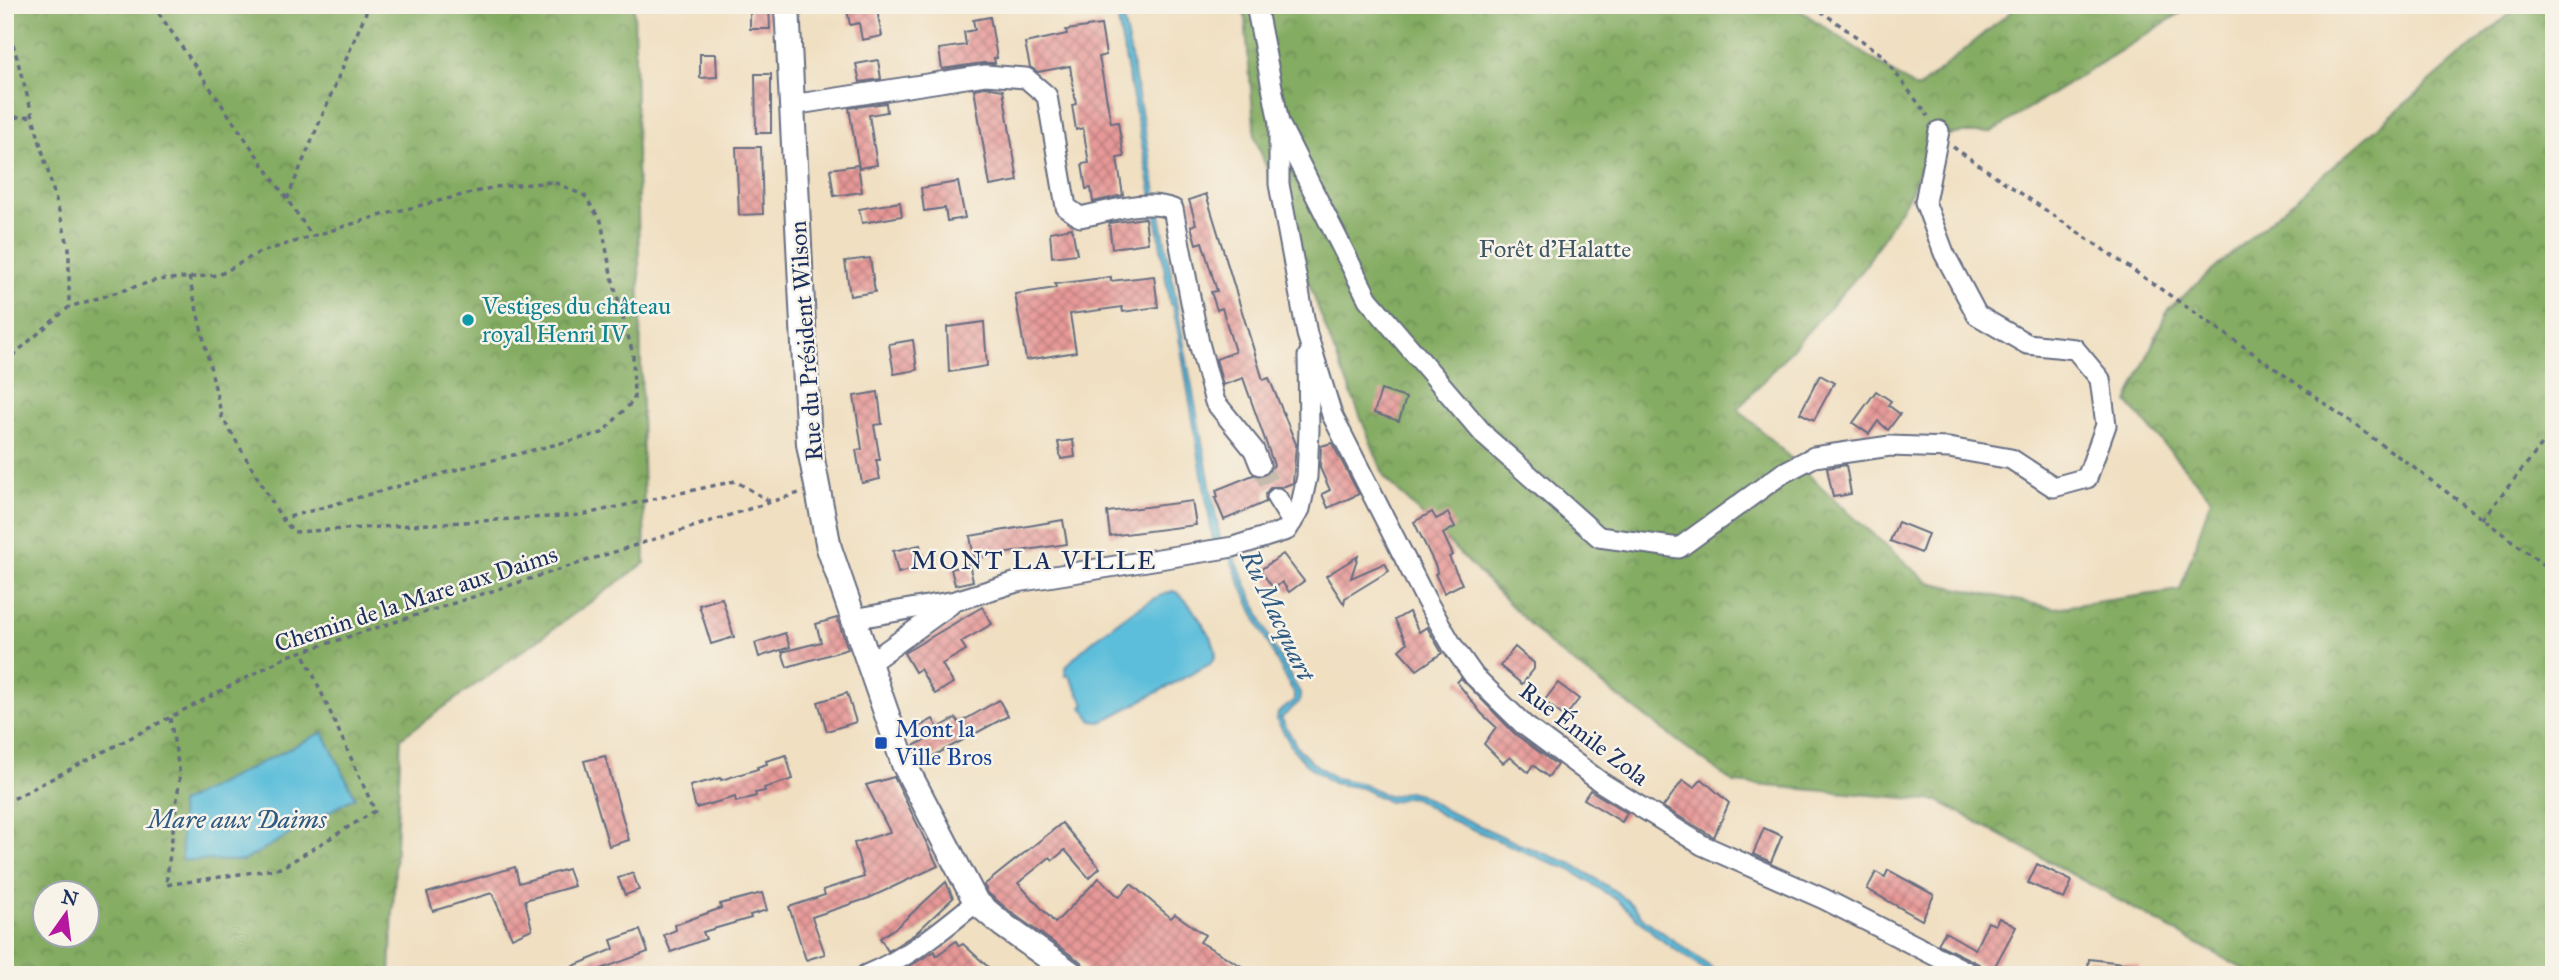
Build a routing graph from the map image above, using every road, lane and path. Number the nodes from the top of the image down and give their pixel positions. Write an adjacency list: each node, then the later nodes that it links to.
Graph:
1 (153, 5): 12 (path)
2 (369, 5): 12 (path)
3 (787, 5): 7 (street, Rue du Président Wilson)
4 (1256, 5): 10 (street)
5 (1812, 5): 11 (path)
6 (5, 16): 8 (path)
7 (792, 105): 19 (street); 20 (street, Rue du Président Wilson)
8 (33, 116): 9 (path); 15 (path)
9 (5, 118)
10 (1279, 123): 11 (street); 16 (street)
11 (1939, 131): 24 (path)
12 (287, 199): 13 (path)
13 (313, 237): 14 (path); 23 (path)
14 (189, 277): 15 (path); 23 (path)
15 (69, 307): 17 (path)
16 (1307, 334): 25 (street); 36 (street, Rue Émile Zola)
17 (5, 362)
18 (2554, 430): 24 (path)
19 (1260, 465)
20 (817, 487): 22 (path, Chemin de la Mare aux Daims); 28 (street, Rue du Président Wilson)
21 (1277, 498): 25 (street)
22 (771, 502): 23 (path); 29 (path, Chemin de la Mare aux Daims)
23 (282, 519)
24 (2482, 519): 26 (path)
25 (1292, 522): 27 (street)
26 (2554, 573)
27 (955, 601): 28 (street); 30 (street)
28 (853, 619): 30 (street, Rue du Président Wilson)
29 (303, 652): 31 (path, Chemin de la Mare aux Daims); 31 (path)
30 (868, 664): 33 (street, Rue du Président Wilson)
31 (170, 718): 32 (path, Chemin de la Mare aux Daims)
32 (5, 803)
33 (976, 902): 34 (street); 35 (street, Rue du Président Wilson)
34 (866, 975)
35 (1073, 975)
36 (1973, 975)

